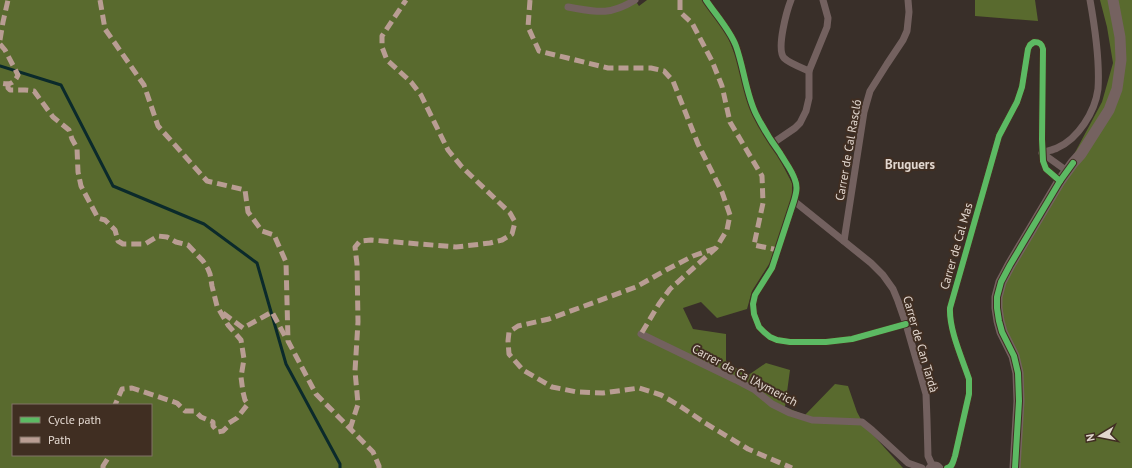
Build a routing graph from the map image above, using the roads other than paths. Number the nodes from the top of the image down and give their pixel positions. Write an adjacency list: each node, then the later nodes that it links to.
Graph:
1 (636, 0): 9 (street)
2 (706, 0): 11 (street)
3 (791, 0): 10 (street)
4 (823, 0): 10 (street)
5 (908, 0): 16 (street, Carrer de Cal Rascló)
6 (1090, 0): 12 (street)
7 (1109, 0): 13 (main road)
8 (1113, 0): 13 (main road)
9 (568, 7)
10 (809, 72): 11 (street)
11 (773, 143): 15 (street)
12 (1042, 153): 13 (street); 14 (street); 22 (street, Carrer de Cal Mas)
13 (1070, 167): 14 (main road)
14 (1060, 181): 23 (main road)
15 (794, 201): 16 (street, Carrer de Can Tardà); 17 (street)
16 (844, 241): 17 (street, Carrer de Can Tardà)
17 (906, 324): 19 (street, Carrer de Can Tardà)
18 (641, 334): 20 (street, Carrer de Ca l'Aymerich)
19 (930, 466): 21 (street)
20 (922, 468)
21 (940, 468)
22 (947, 468)
23 (1015, 468)

